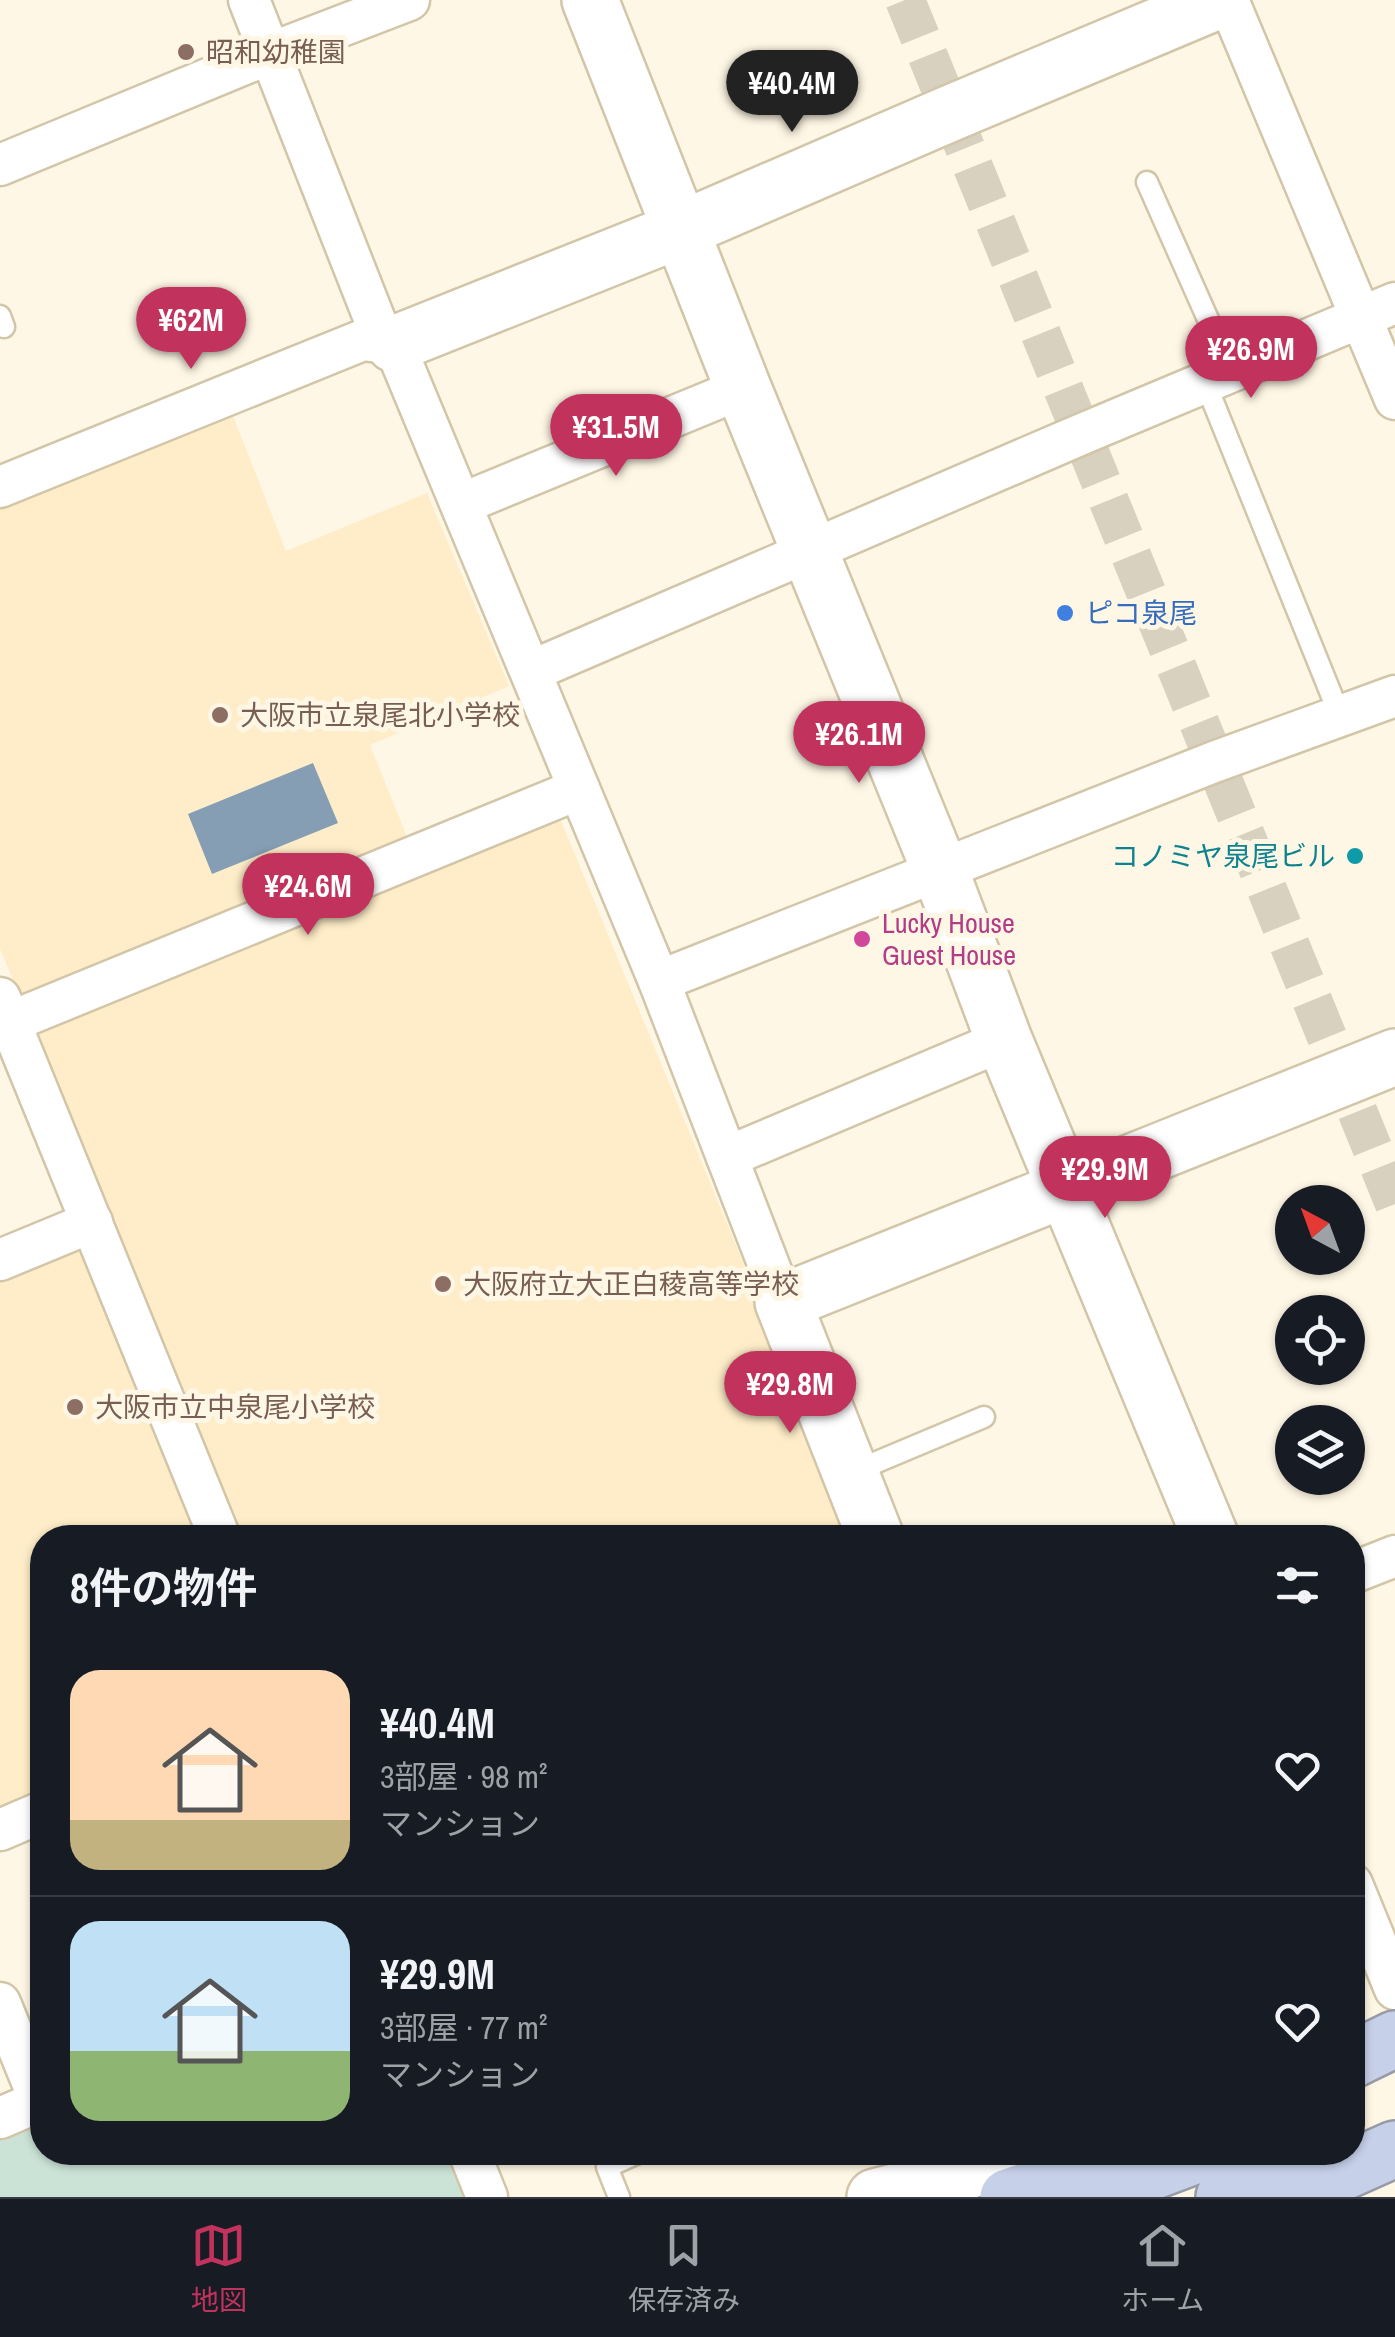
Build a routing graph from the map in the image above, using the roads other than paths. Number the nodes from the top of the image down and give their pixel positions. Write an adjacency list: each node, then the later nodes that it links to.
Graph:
1 (250, 0): 6 (street)
2 (409, 0): 6 (street)
3 (590, 0): 9 (street)
4 (1220, 0): 9 (street)
5 (1228, 0): 10 (street)
6 (271, 54): 7 (street); 11 (street)
7 (0, 166)
8 (1147, 182): 12 (lane)
9 (680, 230): 11 (street); 13 (street)
10 (1378, 310): 12 (street); 14 (street)
11 (394, 344): 15 (street); 16 (street)
12 (1218, 377): 17 (street); 20 (lane)
13 (744, 388): 16 (street); 17 (street)
14 (1395, 398)
15 (0, 487)
16 (461, 504): 18 (street)
17 (810, 552): 18 (street); 22 (street)
18 (531, 671): 21 (street)
19 (1395, 696): 20 (street)
20 (1340, 716): 22 (street)
21 (579, 789): 23 (street); 24 (street)
22 (940, 870): 23 (street); 25 (street)
23 (659, 981): 27 (street)
24 (3, 1014): 29 (street)
25 (1004, 1040): 27 (street); 28 (street)
26 (1395, 1057): 28 (street)
27 (727, 1157): 31 (street)
28 (1068, 1190): 31 (street); 36 (street)
29 (92, 1222): 30 (street); 34 (street)
30 (0, 1260)
31 (783, 1302): 33 (street)
32 (984, 1416): 33 (lane)
33 (851, 1473): 35 (street)
34 (215, 1525)
35 (871, 1525)
36 (1207, 1525)
37 (1395, 1556): 38 (street)
38 (1365, 1568)
39 (30, 1817): 40 (street)
40 (0, 1830)
41 (1365, 1916): 42 (street)
42 (1395, 1989)
43 (0, 2004): 47 (street)
44 (1395, 2038): 45 (street); 46 (highway)
45 (1365, 2045)
46 (1365, 2053)
47 (30, 2075)
48 (1395, 2076): 49 (highway)
49 (1365, 2088)
50 (30, 2106): 51 (street)
51 (0, 2118)
52 (1395, 2126): 53 (highway)
53 (1365, 2139)
54 (1395, 2148): 55 (highway)
55 (1365, 2162)
56 (1395, 2162): 71 (street)
57 (474, 2165): 64 (street)
58 (611, 2165): 65 (lane)
59 (986, 2165): 66 (street)
60 (1100, 2165): 67 (highway)
61 (1170, 2165): 68 (highway)
62 (1301, 2165): 69 (highway)
63 (1358, 2165): 70 (highway)
64 (487, 2197)
65 (619, 2197)
66 (875, 2197)
67 (1008, 2197)
68 (1085, 2197)
69 (1224, 2197)
70 (1287, 2197)
71 (1351, 2197)

